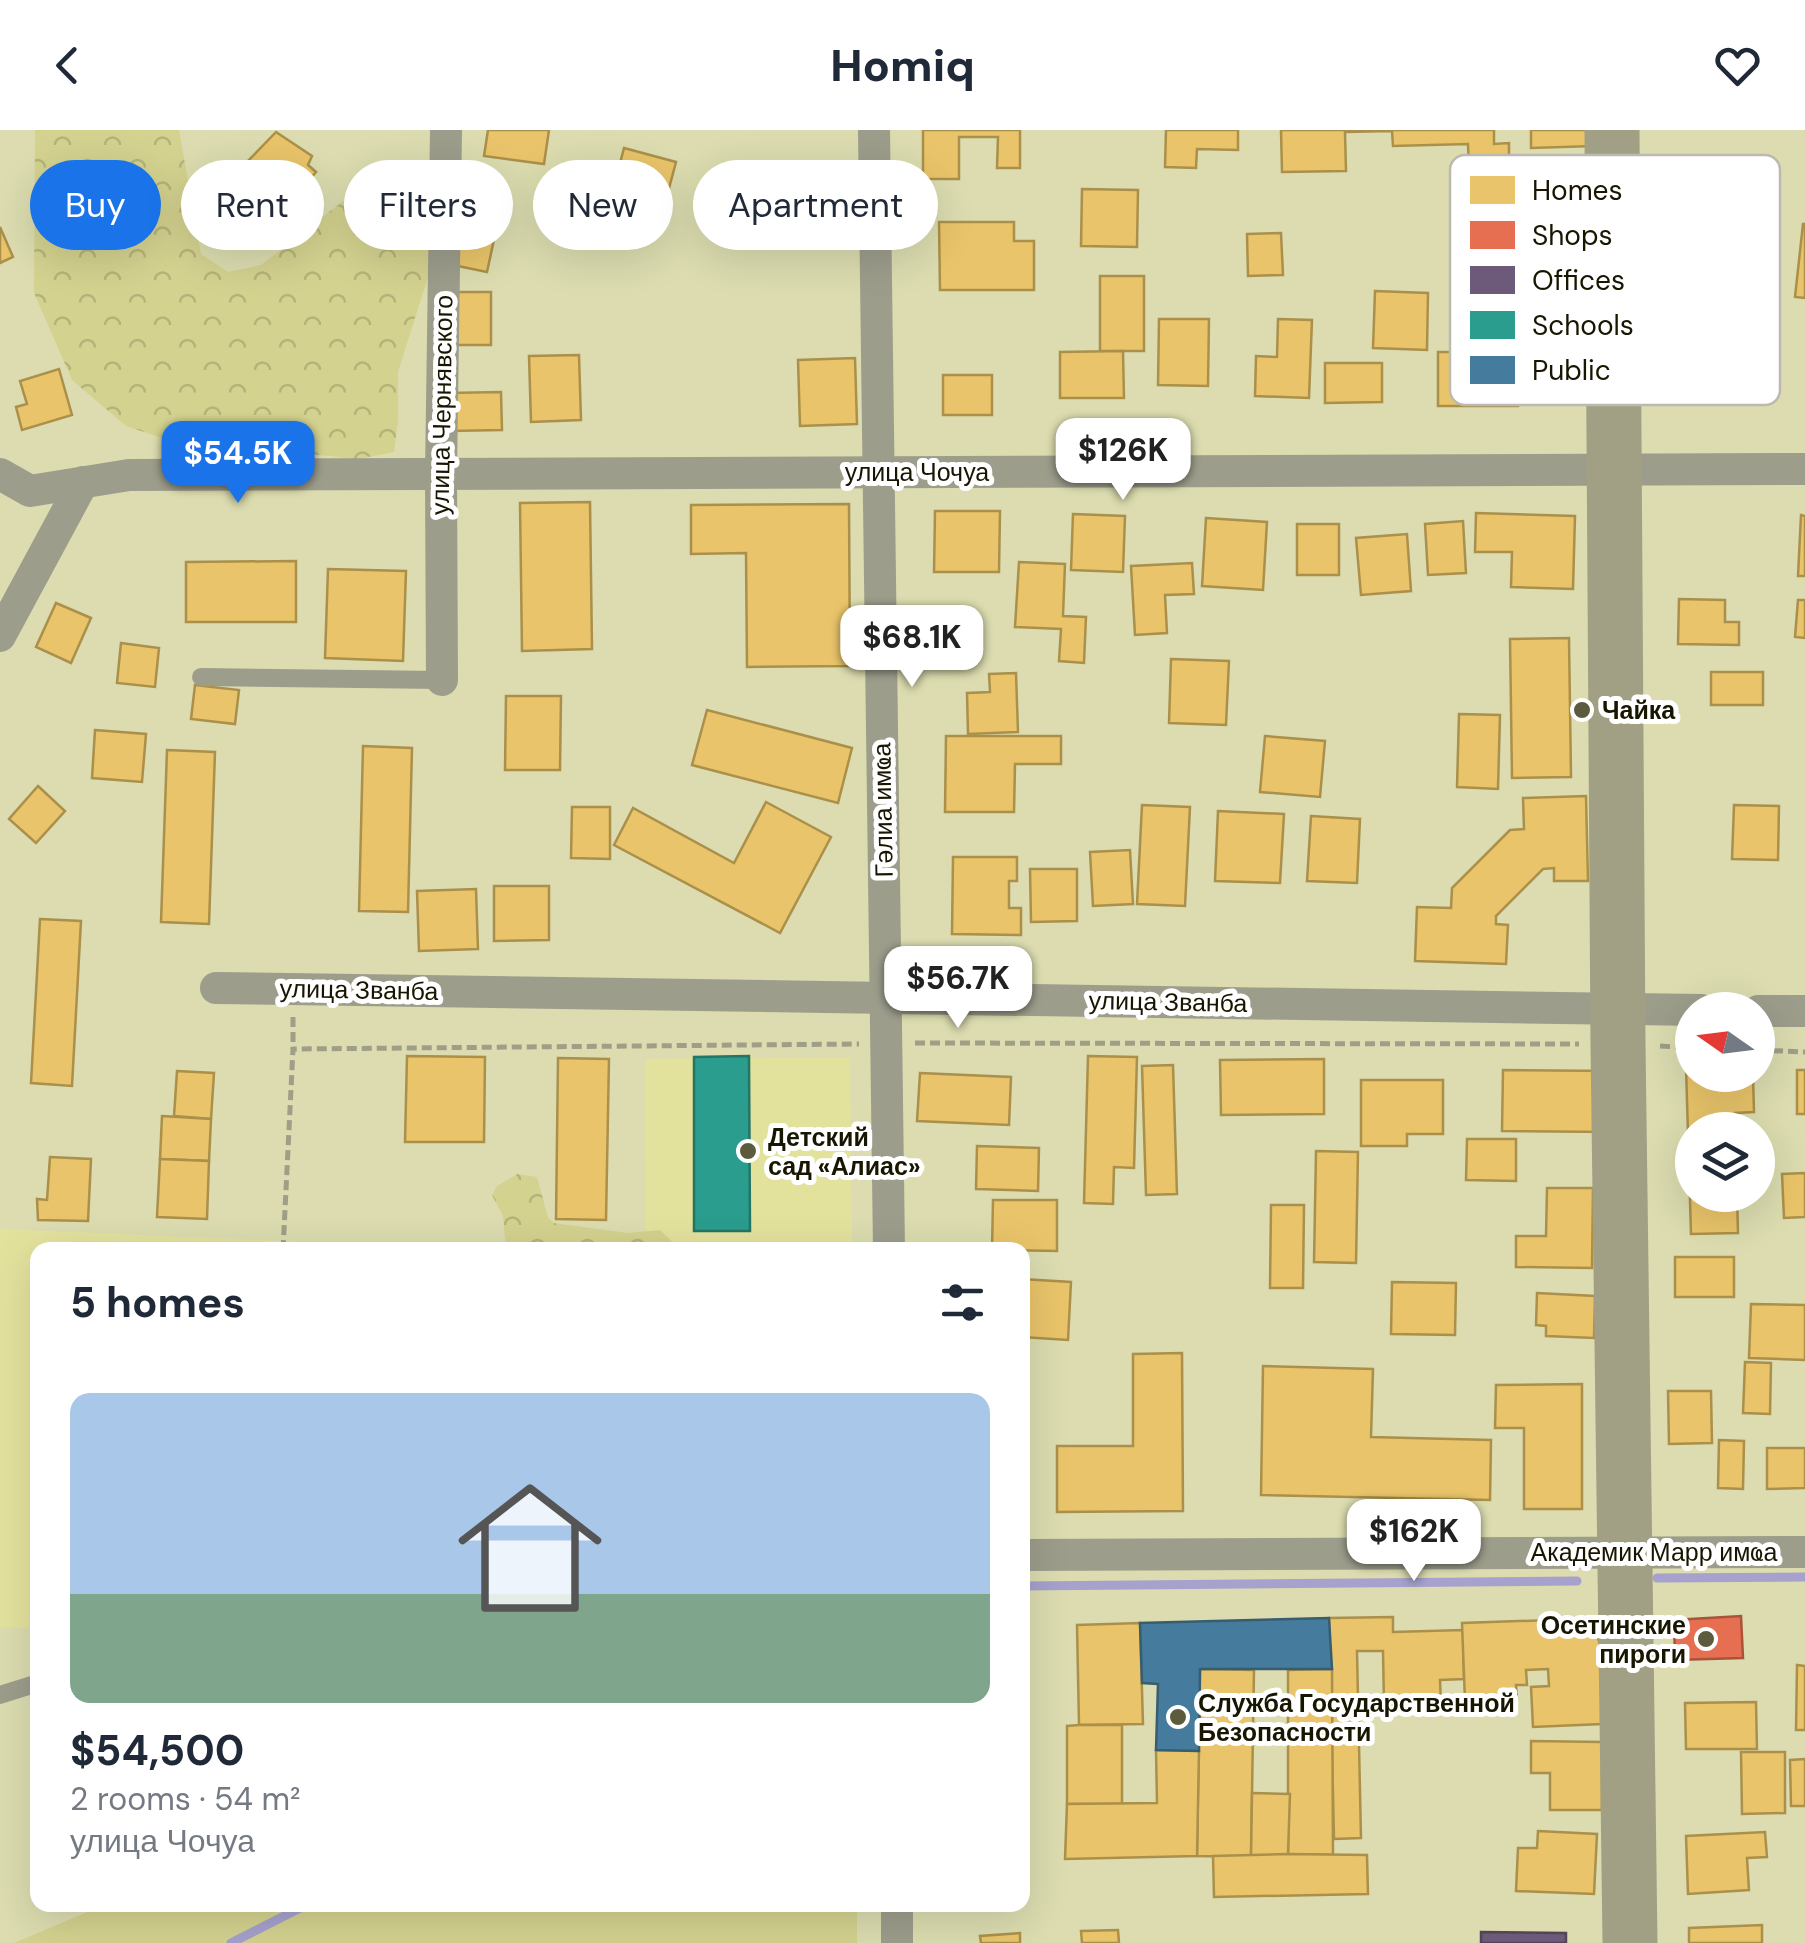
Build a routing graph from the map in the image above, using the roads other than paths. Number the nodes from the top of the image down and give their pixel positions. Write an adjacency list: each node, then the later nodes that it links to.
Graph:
1 (446, 130): 10 (street, улица Чернявского)
2 (874, 130): 8 (street, Гәлиа имҩа)
3 (1612, 130): 4 (highway)
4 (1612, 155)
5 (1614, 405): 7 (highway)
6 (1805, 469): 7 (street, улица Чочуа)
7 (1615, 470): 8 (street, улица Чочуа); 18 (highway)
8 (878, 472): 10 (street, улица Чочуа); 17 (street, Гәлиа имҩа)
9 (0, 474): 11 (street, улица Чочуа)
10 (441, 474): 11 (street, улица Чочуа); 15 (street, улица Чернявского)
11 (84, 482): 12 (street)
12 (12, 588): 13 (street)
13 (0, 636)
14 (201, 676): 15 (lane)
15 (442, 680)
16 (216, 988): 17 (street, улица Званба)
17 (886, 998): 18 (street, улица Званба); 22 (street, Гәлиа имҩа)
18 (1619, 1009): 19 (street, улица Званба); 23 (highway)
19 (1675, 1010)
20 (1775, 1011): 21 (street)
21 (1805, 1012)
22 (888, 1242)
23 (1625, 1552): 24 (street, Академик Марр имҩа); 25 (street, Академик Марр имҩа); 30 (highway)
24 (1805, 1552)
25 (1030, 1555)
26 (30, 1685): 27 (lane)
27 (0, 1694)
28 (896, 1912): 29 (street)
29 (897, 1943)
30 (1630, 1943)

